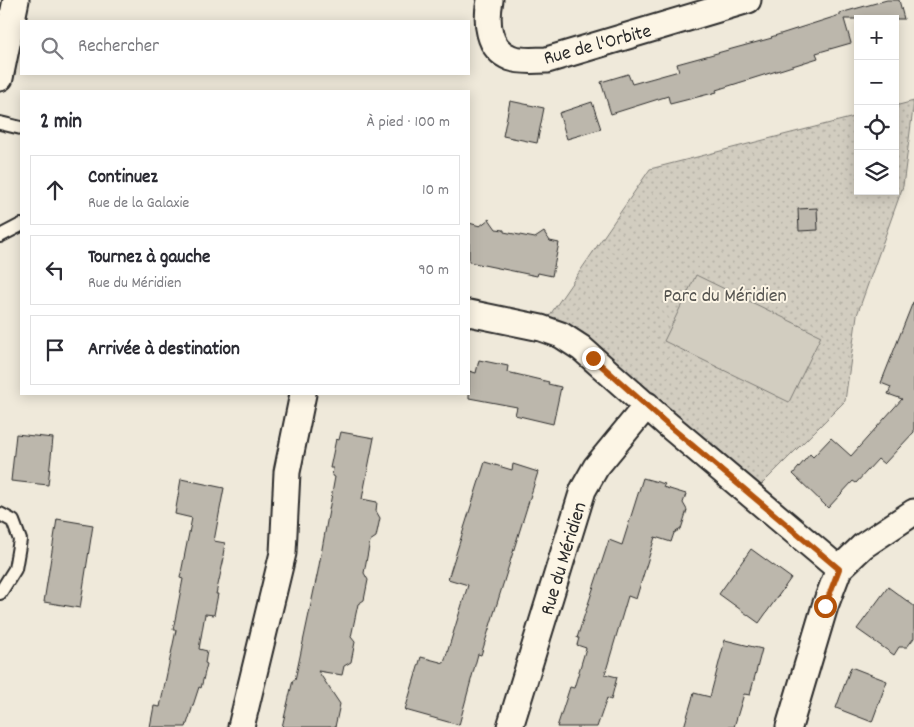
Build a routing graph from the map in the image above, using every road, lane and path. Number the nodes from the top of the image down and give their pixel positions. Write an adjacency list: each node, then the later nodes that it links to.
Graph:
1 (16, 0): 4 (street)
2 (490, 0): 3 (street, Rue de l'Orbite)
3 (748, 0)
4 (0, 78)
5 (0, 123): 6 (lane)
6 (20, 128)
7 (20, 226): 8 (lane)
8 (0, 236)
9 (470, 313): 11 (street)
10 (303, 395): 16 (street)
11 (647, 406): 14 (street); 17 (street, Rue du Méridien)
12 (914, 512): 14 (street)
13 (0, 514): 15 (lane)
14 (839, 569): 18 (street)
15 (0, 593)
16 (241, 727)
17 (510, 727)
18 (789, 727)

